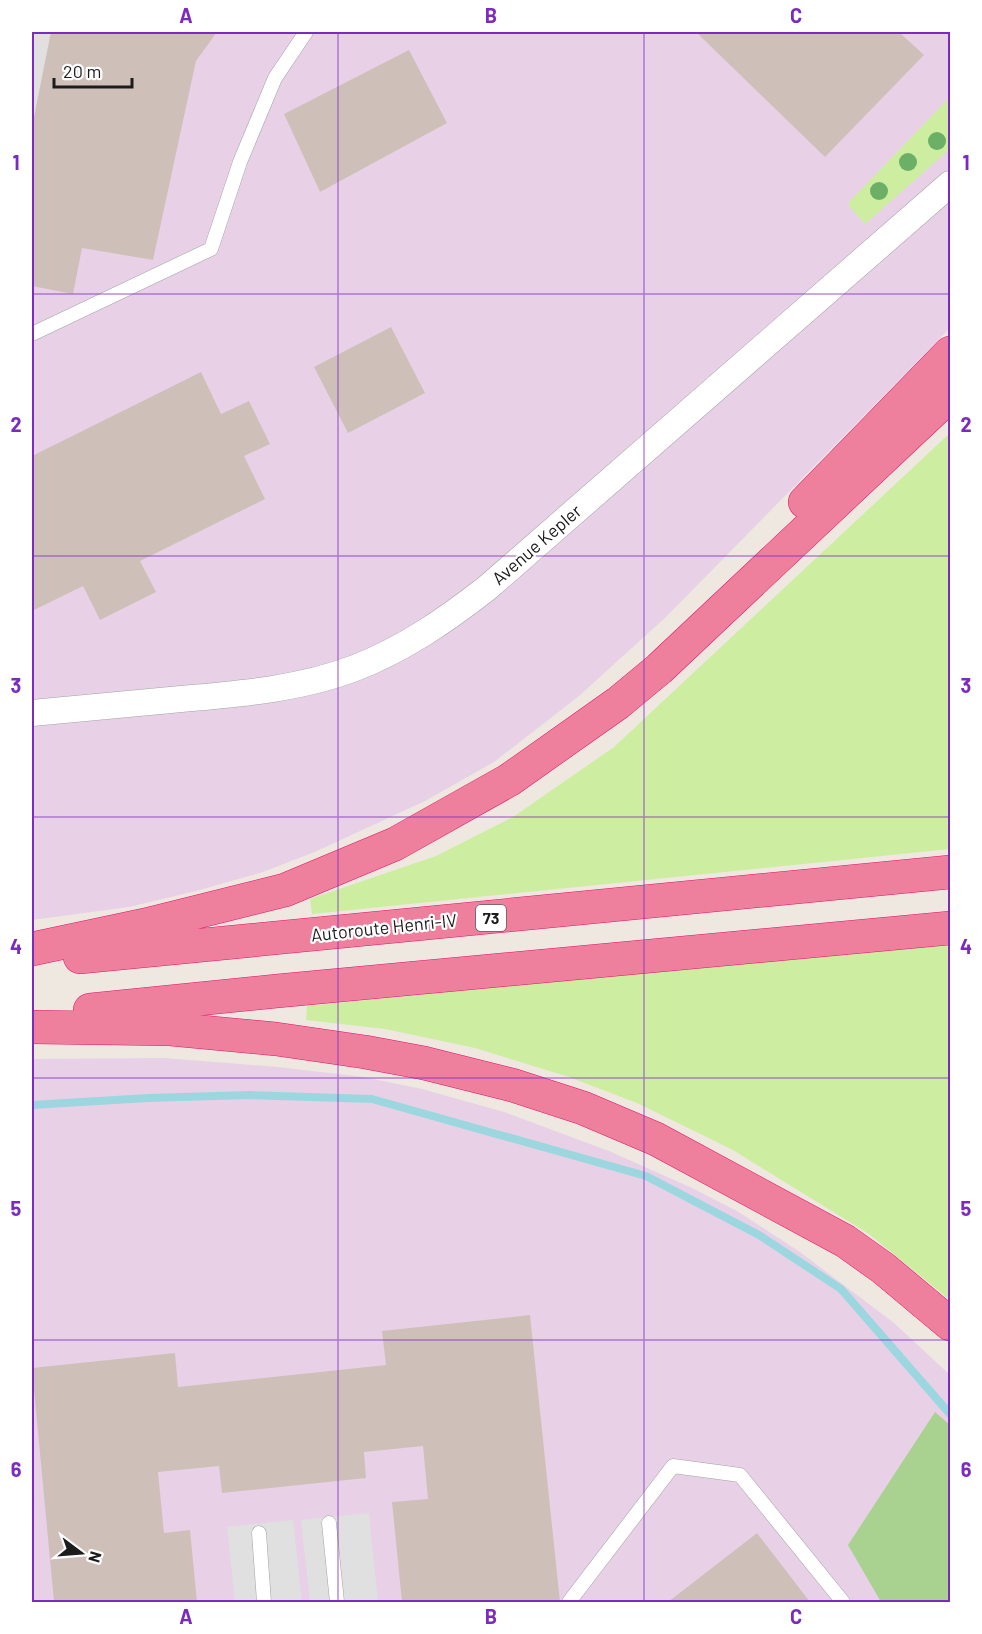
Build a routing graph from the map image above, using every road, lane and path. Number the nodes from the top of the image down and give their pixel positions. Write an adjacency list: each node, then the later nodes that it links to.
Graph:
1 (306, 32): 3 (lane)
2 (951, 184): 7 (street, Avenue Kepler)
3 (32, 334)
4 (951, 353): 6 (highway)
5 (951, 395): 6 (highway)
6 (659, 669): 10 (highway)
7 (32, 713)
8 (951, 872): 11 (highway, Autoroute Henri-IV / 73)
9 (951, 928): 12 (highway)
10 (32, 949)
11 (32, 961)
12 (32, 1016)
13 (32, 1027): 14 (highway)
14 (748, 1190): 15 (highway); 16 (highway)
15 (951, 1324)
16 (951, 1349)
17 (329, 1523): 20 (lane)
18 (259, 1533): 19 (lane)
19 (264, 1602)
20 (337, 1602)
21 (569, 1602): 22 (lane)
22 (843, 1602)

